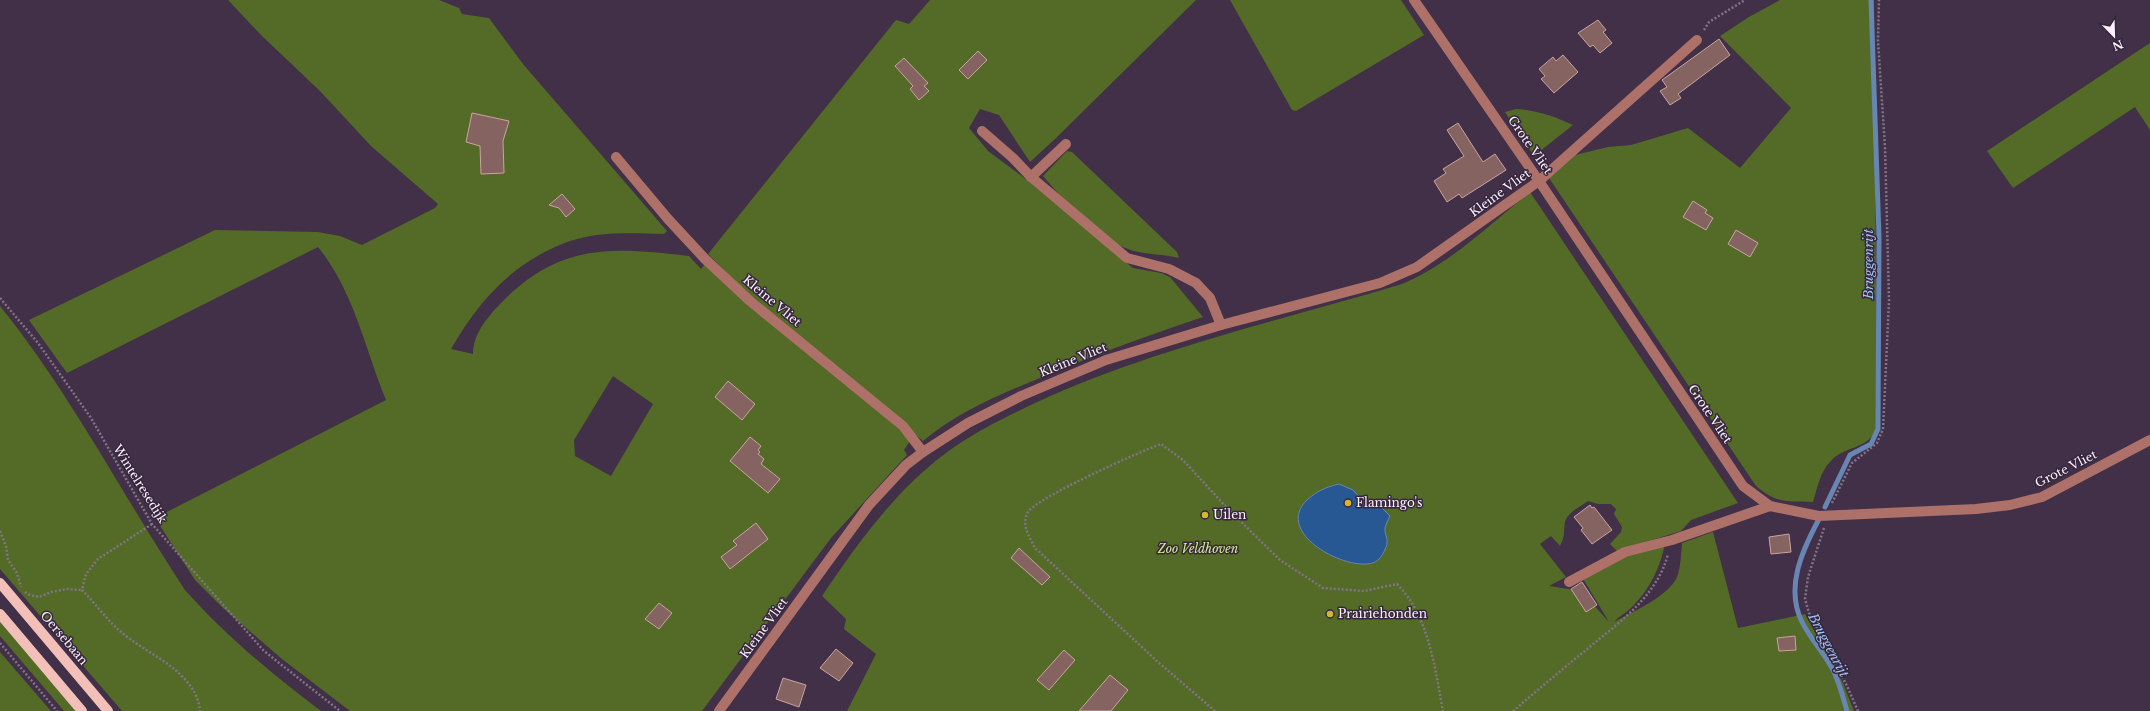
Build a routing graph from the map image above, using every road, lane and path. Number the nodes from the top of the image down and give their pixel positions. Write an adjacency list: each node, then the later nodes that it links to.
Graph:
1 (1414, 0): 9 (street, Grote Vliet)
2 (1746, 0): 4 (path)
3 (1879, 0): 15 (path)
4 (1697, 40): 9 (street, Kleine Vliet)
5 (982, 131): 8 (street)
6 (1066, 144): 8 (street)
7 (616, 157): 13 (street, Kleine Vliet)
8 (1031, 177): 11 (street)
9 (1539, 181): 11 (street, Kleine Vliet); 14 (street, Grote Vliet)
10 (0, 298): 16 (path, Wintelresedijk)
11 (1221, 325): 13 (street, Kleine Vliet)
12 (2150, 440): 15 (street, Grote Vliet)
13 (923, 452): 29 (street, Kleine Vliet)
14 (1770, 506): 15 (street, Grote Vliet); 18 (street)
15 (1828, 516): 33 (path)
16 (152, 524): 21 (path); 28 (path, Wintelresedijk)
17 (0, 532): 21 (path)
18 (1672, 540): 19 (street); 32 (path)
19 (1569, 582)
20 (0, 583): 26 (main road, Oersebaan)
21 (82, 590): 27 (path)
22 (0, 614): 25 (main road)
23 (0, 643): 24 (path)
24 (57, 711)
25 (82, 711)
26 (108, 711)
27 (200, 711)
28 (340, 711)
29 (719, 711)
30 (1215, 711): 31 (path)
31 (1443, 711)
32 (1513, 711)
33 (1858, 711)

